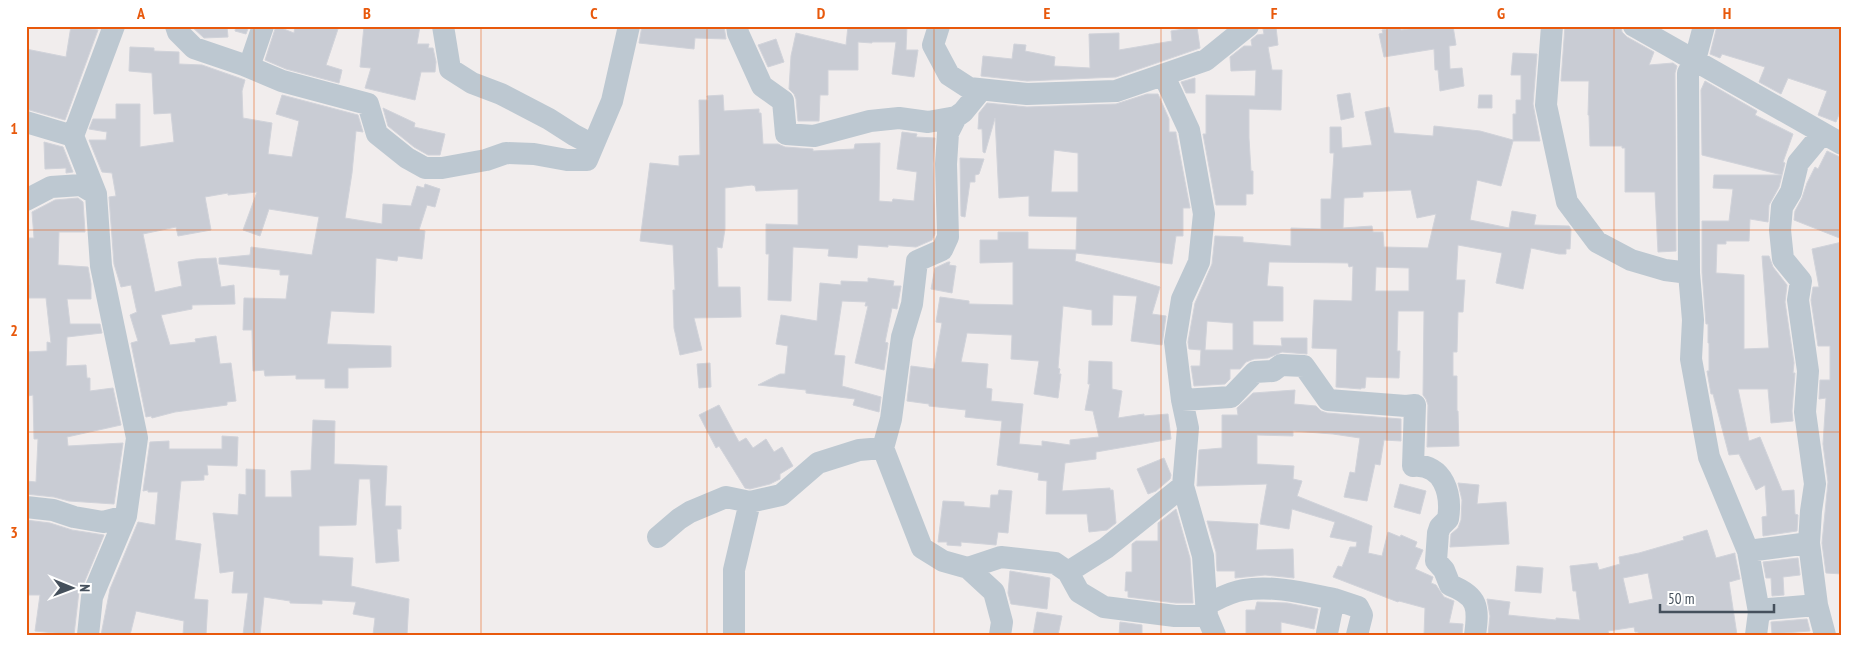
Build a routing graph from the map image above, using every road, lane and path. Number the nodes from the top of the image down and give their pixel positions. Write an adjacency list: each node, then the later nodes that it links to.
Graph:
1 (114, 26): 19 (street)
2 (176, 26): 13 (street)
3 (263, 26): 13 (street)
4 (443, 26): 21 (street)
5 (629, 26): 21 (street)
6 (737, 26): 16 (street)
7 (939, 26): 15 (street)
8 (1248, 26): 14 (street)
9 (1552, 26): 24 (street)
10 (1634, 26): 12 (street)
11 (1704, 26): 12 (street)
12 (1695, 60): 18 (street); 24 (street)
13 (249, 67): 21 (street)
14 (1164, 76): 15 (street); 25 (street)
15 (981, 90): 16 (street)
16 (956, 117): 26 (street)
17 (26, 122): 19 (street)
18 (1822, 134): 20 (street); 32 (street)
19 (73, 136): 22 (street)
20 (1842, 144)
21 (593, 145)
22 (96, 194): 23 (street); 30 (street)
23 (26, 200)
24 (1689, 273): 33 (street)
25 (1182, 400): 27 (street); 45 (street)
26 (883, 448): 28 (street); 34 (street)
27 (1183, 486): 35 (street); 38 (street)
28 (750, 502): 31 (street); 42 (street)
29 (26, 507): 30 (street)
30 (126, 516): 41 (street)
31 (658, 537)
32 (1809, 543): 33 (street); 37 (street)
33 (1748, 551): 39 (street)
34 (968, 568): 35 (street); 43 (street)
35 (1068, 572): 38 (street)
36 (1334, 599): 38 (street); 40 (street); 44 (street)
37 (1817, 604): 39 (street); 46 (street)
38 (1210, 618)
39 (1752, 629)
40 (1327, 633)
41 (88, 635)
42 (734, 635)
43 (1000, 635)
44 (1357, 635)
45 (1475, 635)
46 (1825, 635)

